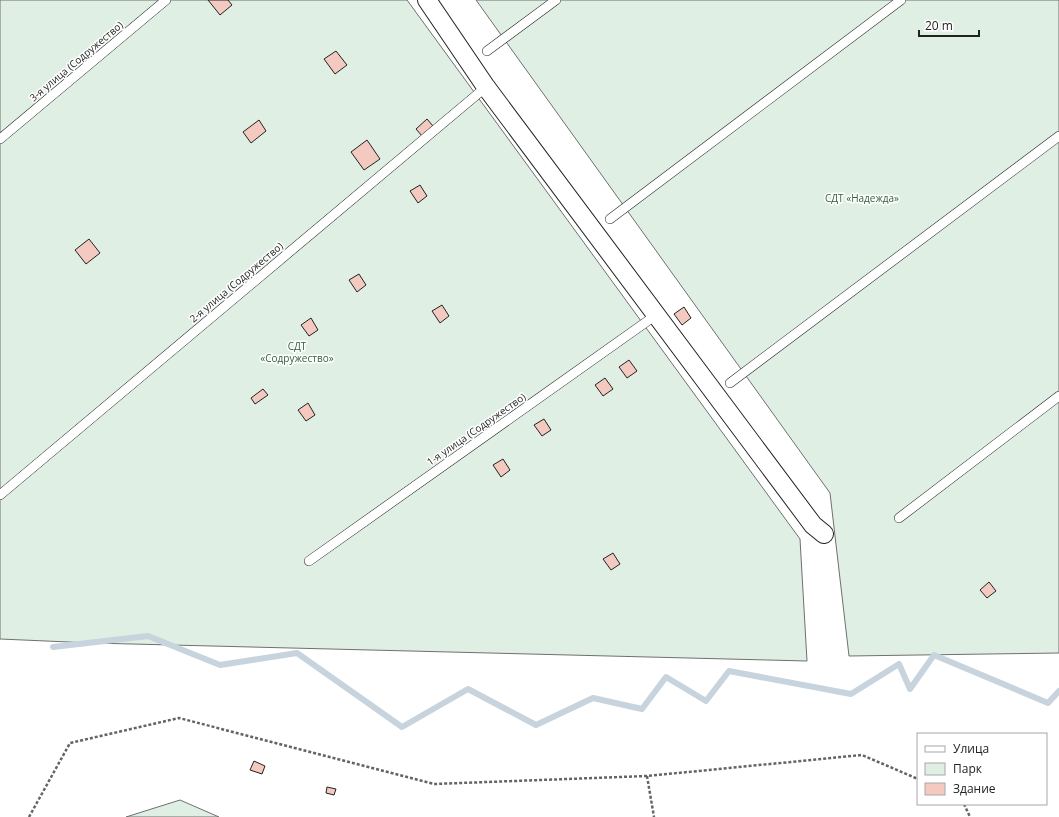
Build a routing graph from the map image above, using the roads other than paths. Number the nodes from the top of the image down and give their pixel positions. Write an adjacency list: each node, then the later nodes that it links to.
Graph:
1 (166, 0): 8 (lane, 3-я улица (Содружество))
2 (426, 0): 6 (street)
3 (556, 0): 5 (lane)
4 (901, 0): 9 (lane)
5 (487, 51)
6 (486, 87): 10 (street); 13 (lane, 2-я улица (Содружество))
7 (1059, 136): 11 (lane)
8 (0, 139)
9 (610, 219)
10 (656, 315): 15 (street); 16 (lane, 1-я улица (Содружество))
11 (730, 383)
12 (1059, 396): 14 (lane)
13 (0, 495)
14 (899, 518)
15 (824, 534)
16 (309, 561)

